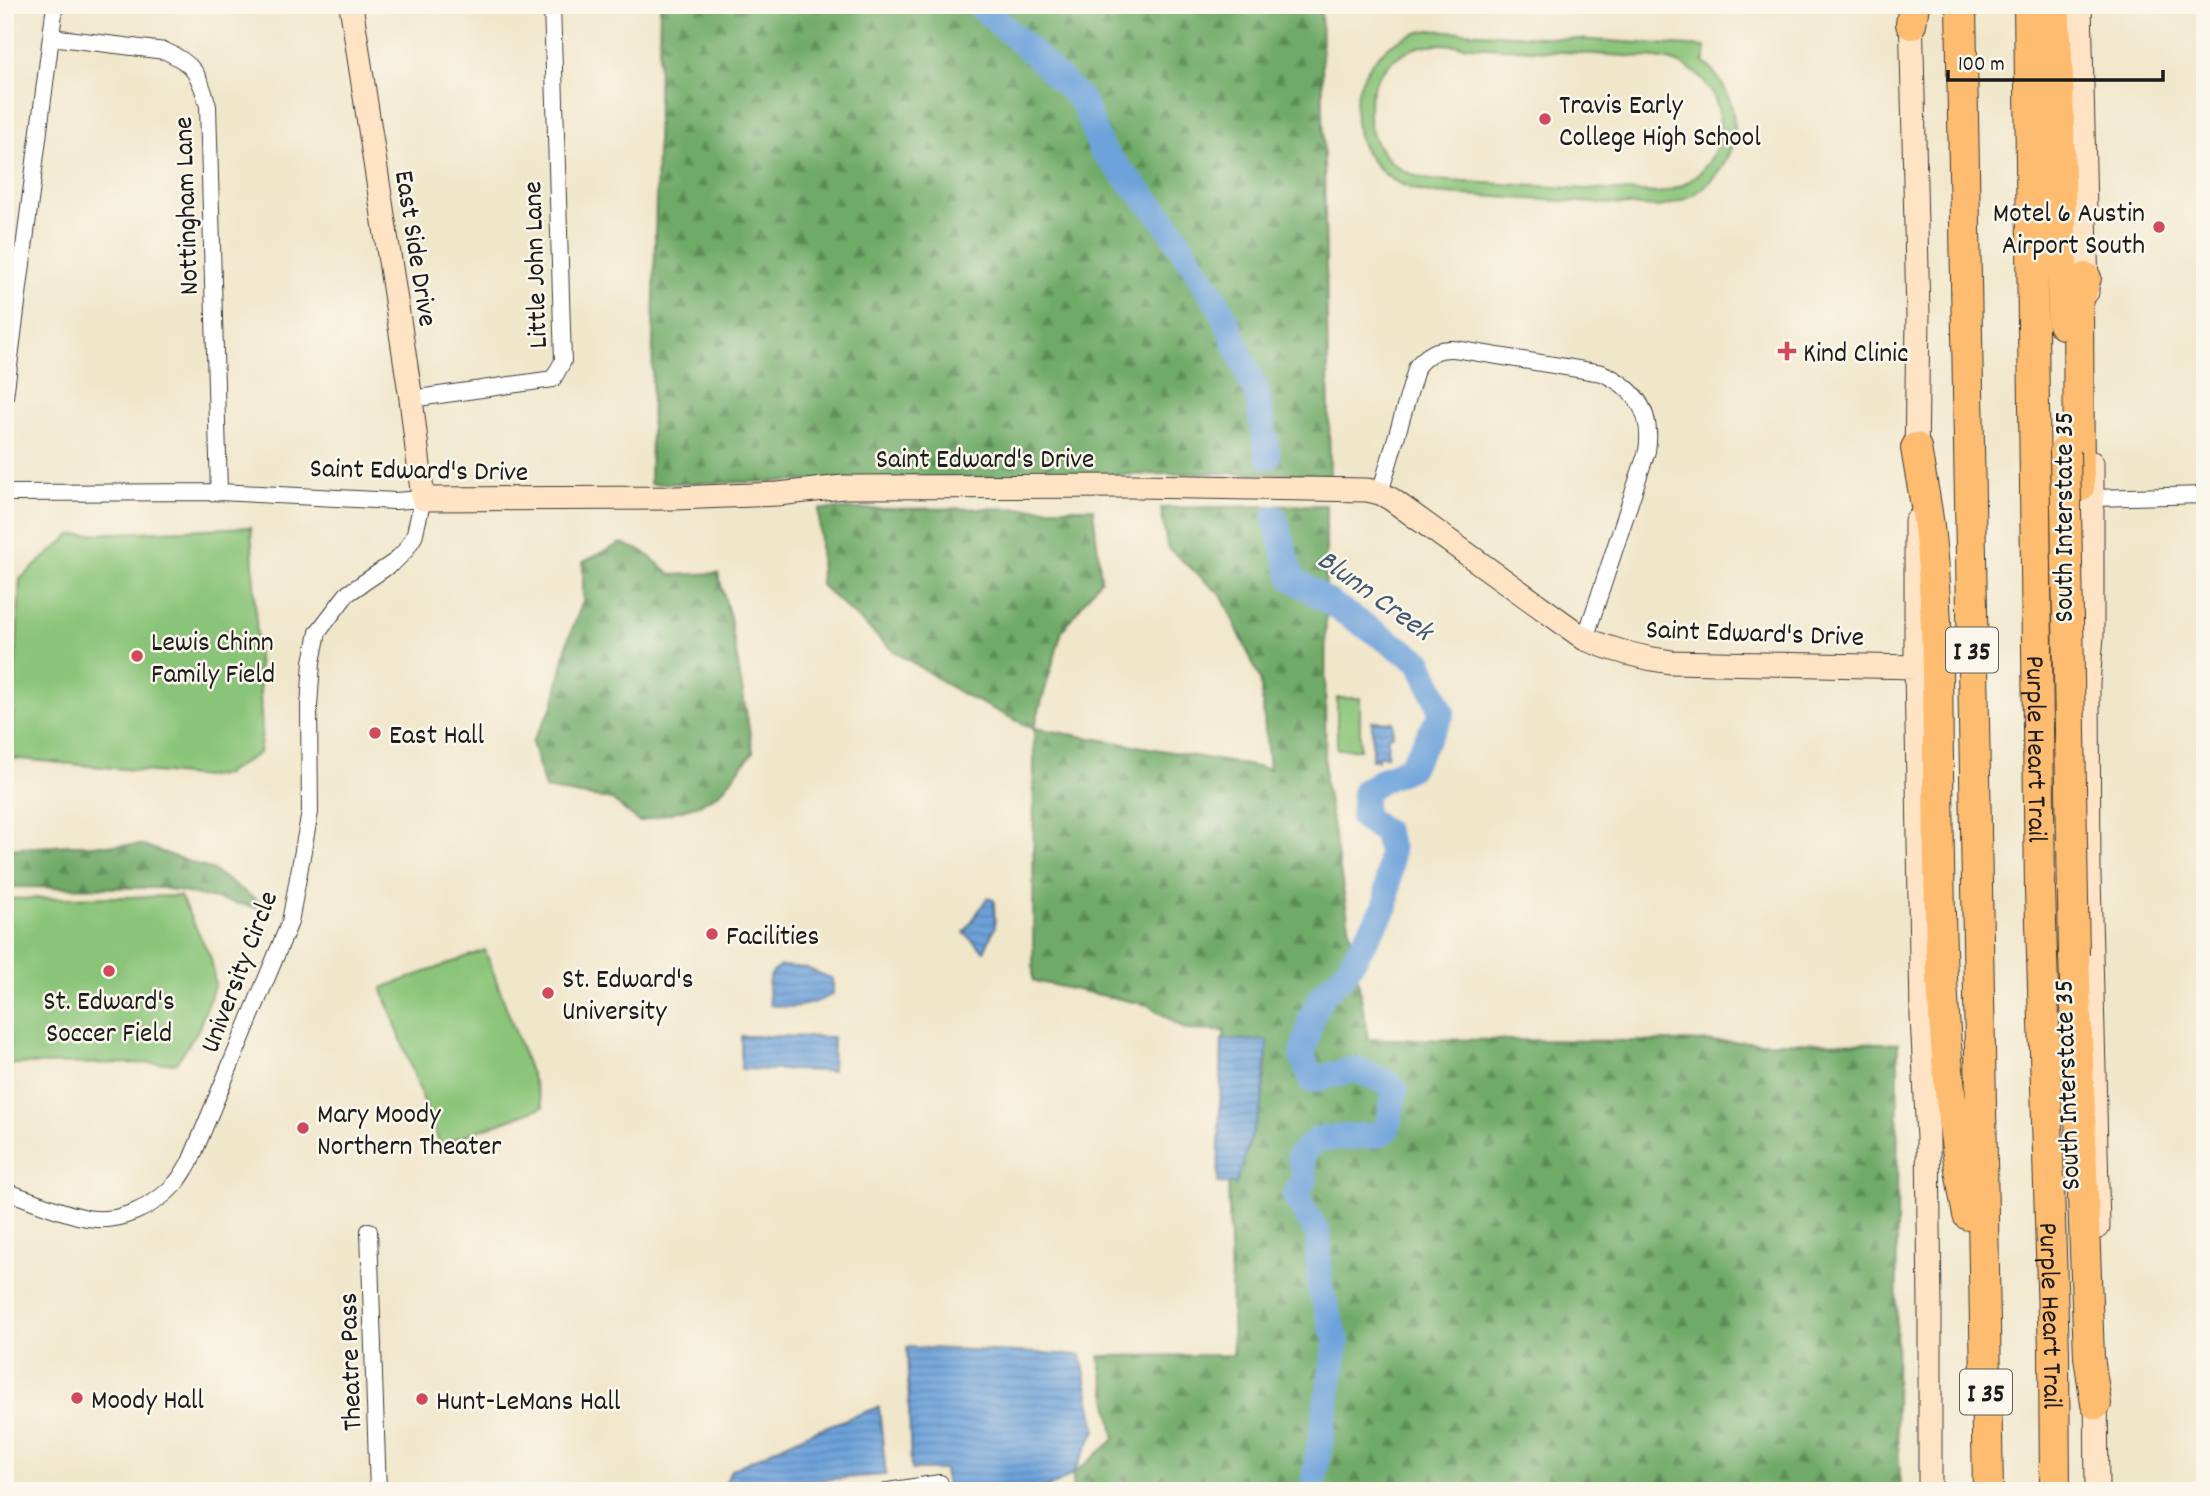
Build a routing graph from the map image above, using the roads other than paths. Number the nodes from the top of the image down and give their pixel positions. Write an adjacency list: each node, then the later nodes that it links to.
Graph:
1 (55, 5): 9 (street)
2 (351, 5): 12 (main road, East Side Drive)
3 (552, 5): 12 (street, Little John Lane)
4 (1961, 5): 25 (highway, I 35)
5 (2029, 5): 22 (highway, Purple Heart Trail / I 35)
6 (2053, 5): 26 (highway, bridge)
7 (2080, 5): 10 (main road, South Interstate 35)
8 (1912, 11): 13 (main road)
9 (51, 37): 11 (street); 14 (street, Nottingham Lane)
10 (2086, 278): 18 (main road, South Interstate 35); 22 (highway)
11 (5, 397)
12 (411, 398): 19 (main road, East Side Drive)
13 (1916, 448): 21 (main road); 25 (highway)
14 (219, 492): 15 (street, Saint Edward's Drive); 19 (street, Saint Edward's Drive)
15 (5, 493)
16 (1380, 493): 19 (main road, Saint Edward's Drive); 20 (main road, Saint Edward's Drive); 20 (street)
17 (2205, 495): 18 (street)
18 (2092, 498): 26 (main road, South Interstate 35)
19 (423, 499): 23 (street, University Circle)
20 (1585, 639): 21 (main road, Saint Edward's Drive)
21 (1916, 667): 30 (main road)
22 (2040, 889): 32 (highway, Purple Heart Trail / I 35)
23 (5, 1191)
24 (369, 1231): 28 (street, Theatre Pass)
25 (1984, 1294): 31 (highway, I 35)
26 (2096, 1404): 33 (main road, South Interstate 35)
27 (940, 1483): 29 (street)
28 (379, 1491)
29 (888, 1491)
30 (1930, 1491)
31 (1988, 1491)
32 (2056, 1491)
33 (2097, 1491)

